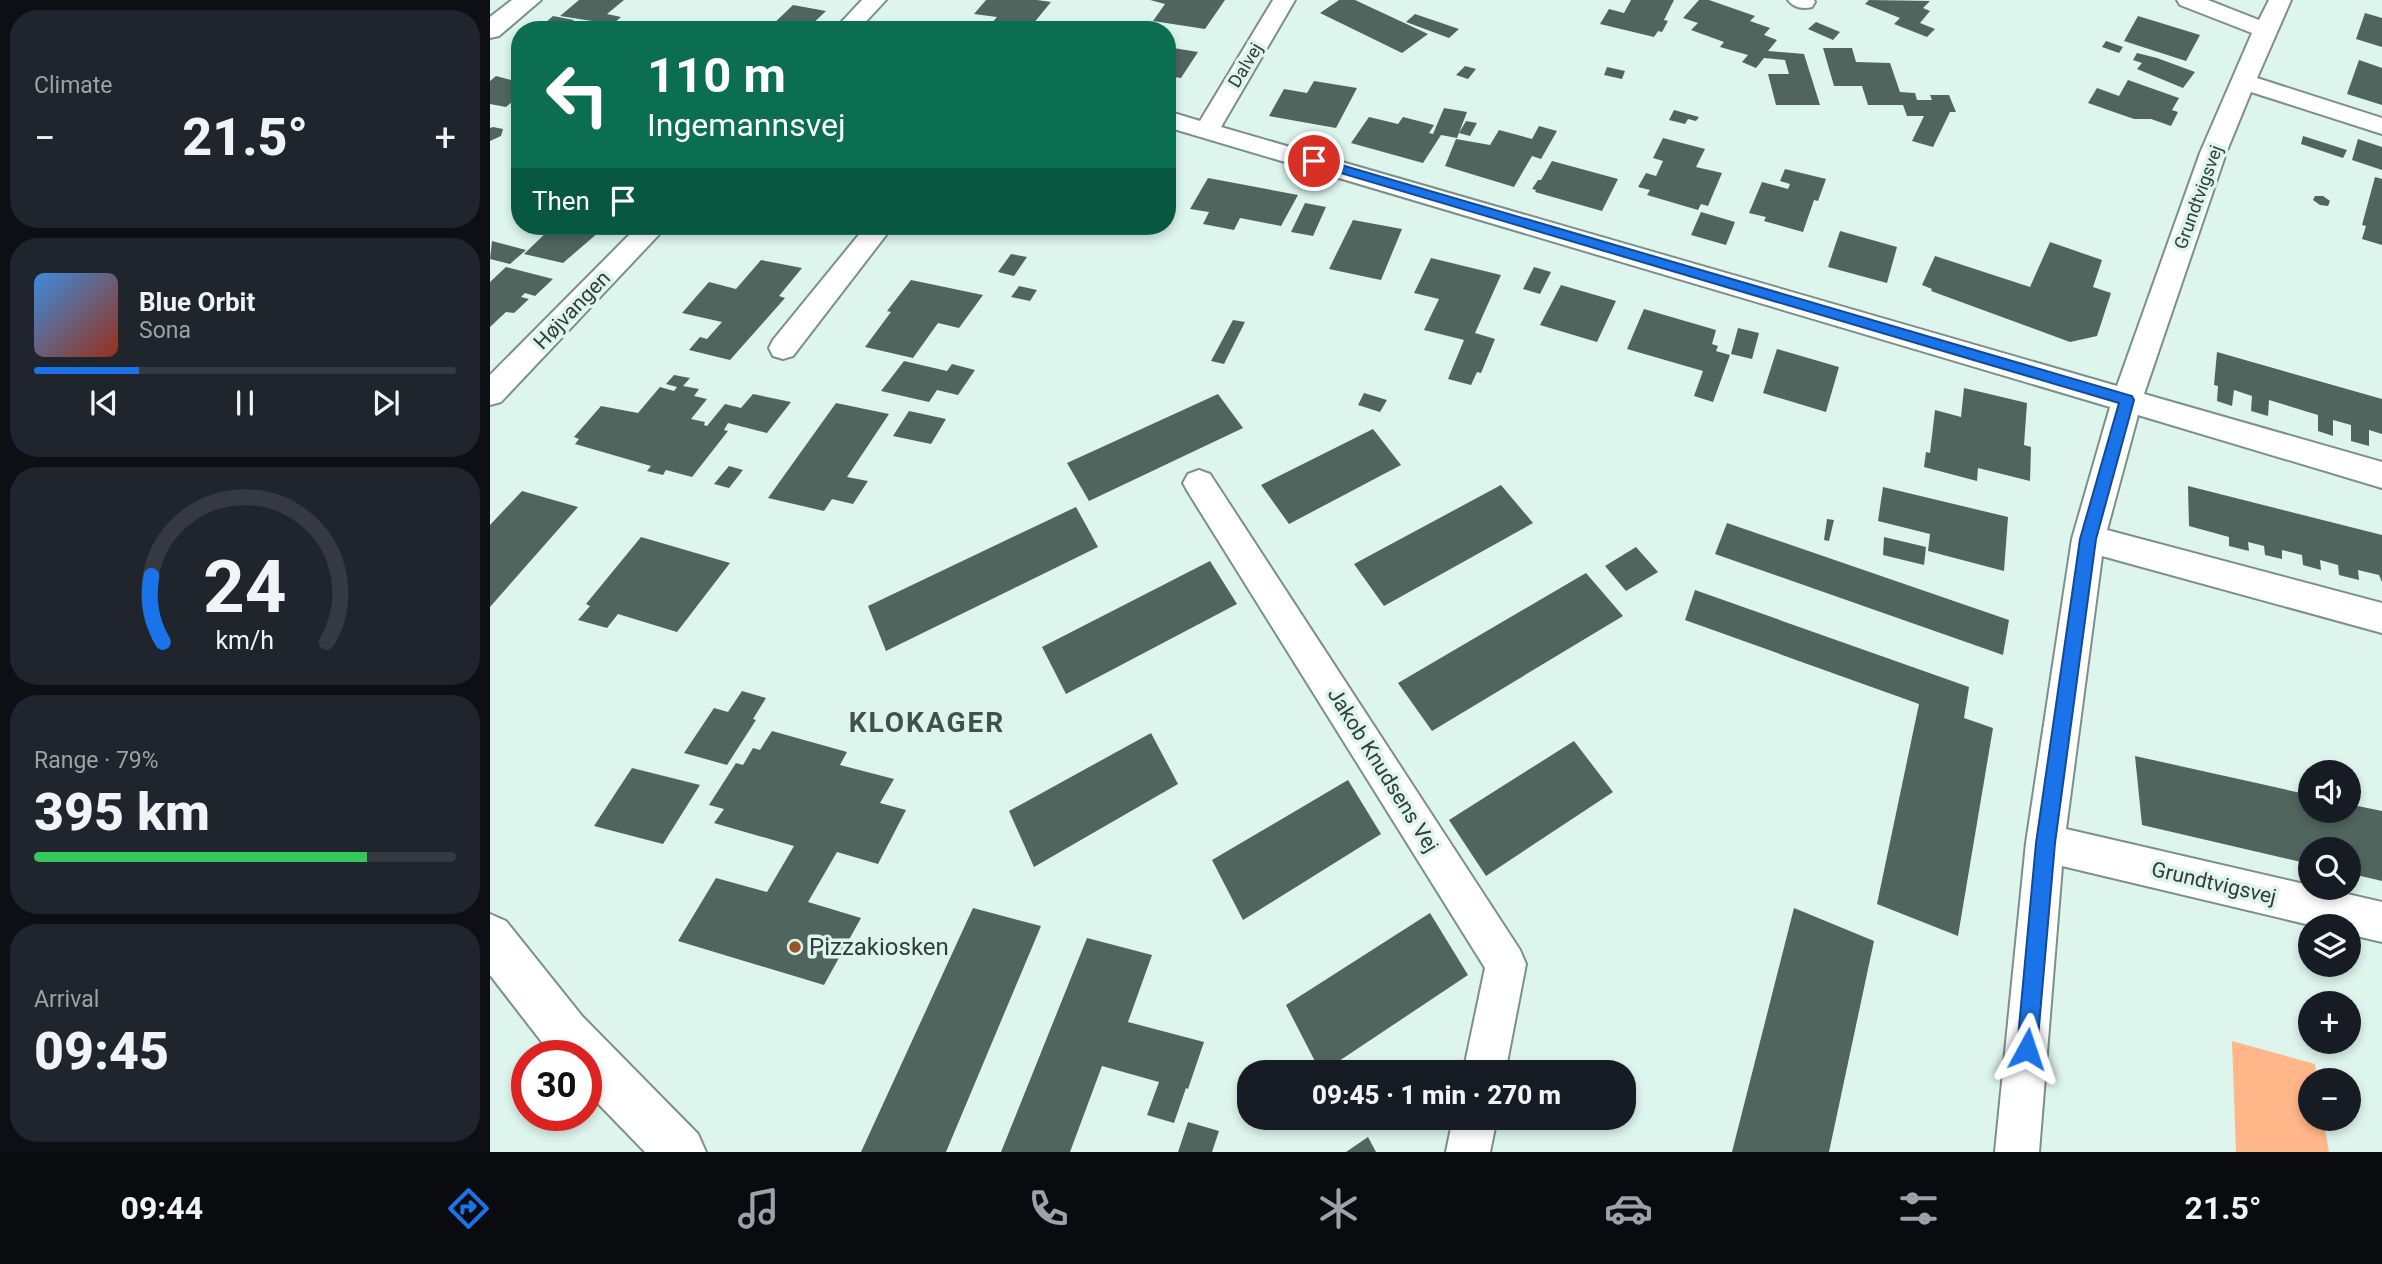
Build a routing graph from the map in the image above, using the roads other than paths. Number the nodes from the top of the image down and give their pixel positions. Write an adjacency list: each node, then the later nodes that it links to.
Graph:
1 (528, 0): 7 (street)
2 (874, 0): 6 (street)
3 (1284, 0): 12 (street, Dalvej)
4 (2188, 0): 8 (street)
5 (2280, 0): 8 (street, Grundtvigsvej)
6 (854, 21)
7 (490, 30)
8 (2265, 30): 9 (street, Grundtvigsvej)
9 (2243, 81): 11 (street); 17 (street, Grundtvigsvej)
10 (1176, 121): 12 (street)
11 (2382, 126)
12 (1207, 129): 17 (street)
13 (645, 235): 16 (street, Højvangen)
14 (873, 235): 15 (street)
15 (783, 348)
16 (490, 394)
17 (2127, 400): 18 (street); 20 (street, Grundtvigsvej)
18 (2382, 475)
19 (1199, 483): 25 (street, Jakob Knudsens Vej)
20 (2088, 539): 21 (street); 22 (street, Grundtvigsvej)
21 (2382, 618)
22 (2045, 843): 23 (street, Grundtvigsvej); 29 (street, Grundtvigsvej)
23 (2382, 922)
24 (490, 937): 27 (street)
25 (1487, 1060)
26 (1473, 1130): 28 (street)
27 (680, 1152)
28 (1468, 1152)
29 (2017, 1152)

